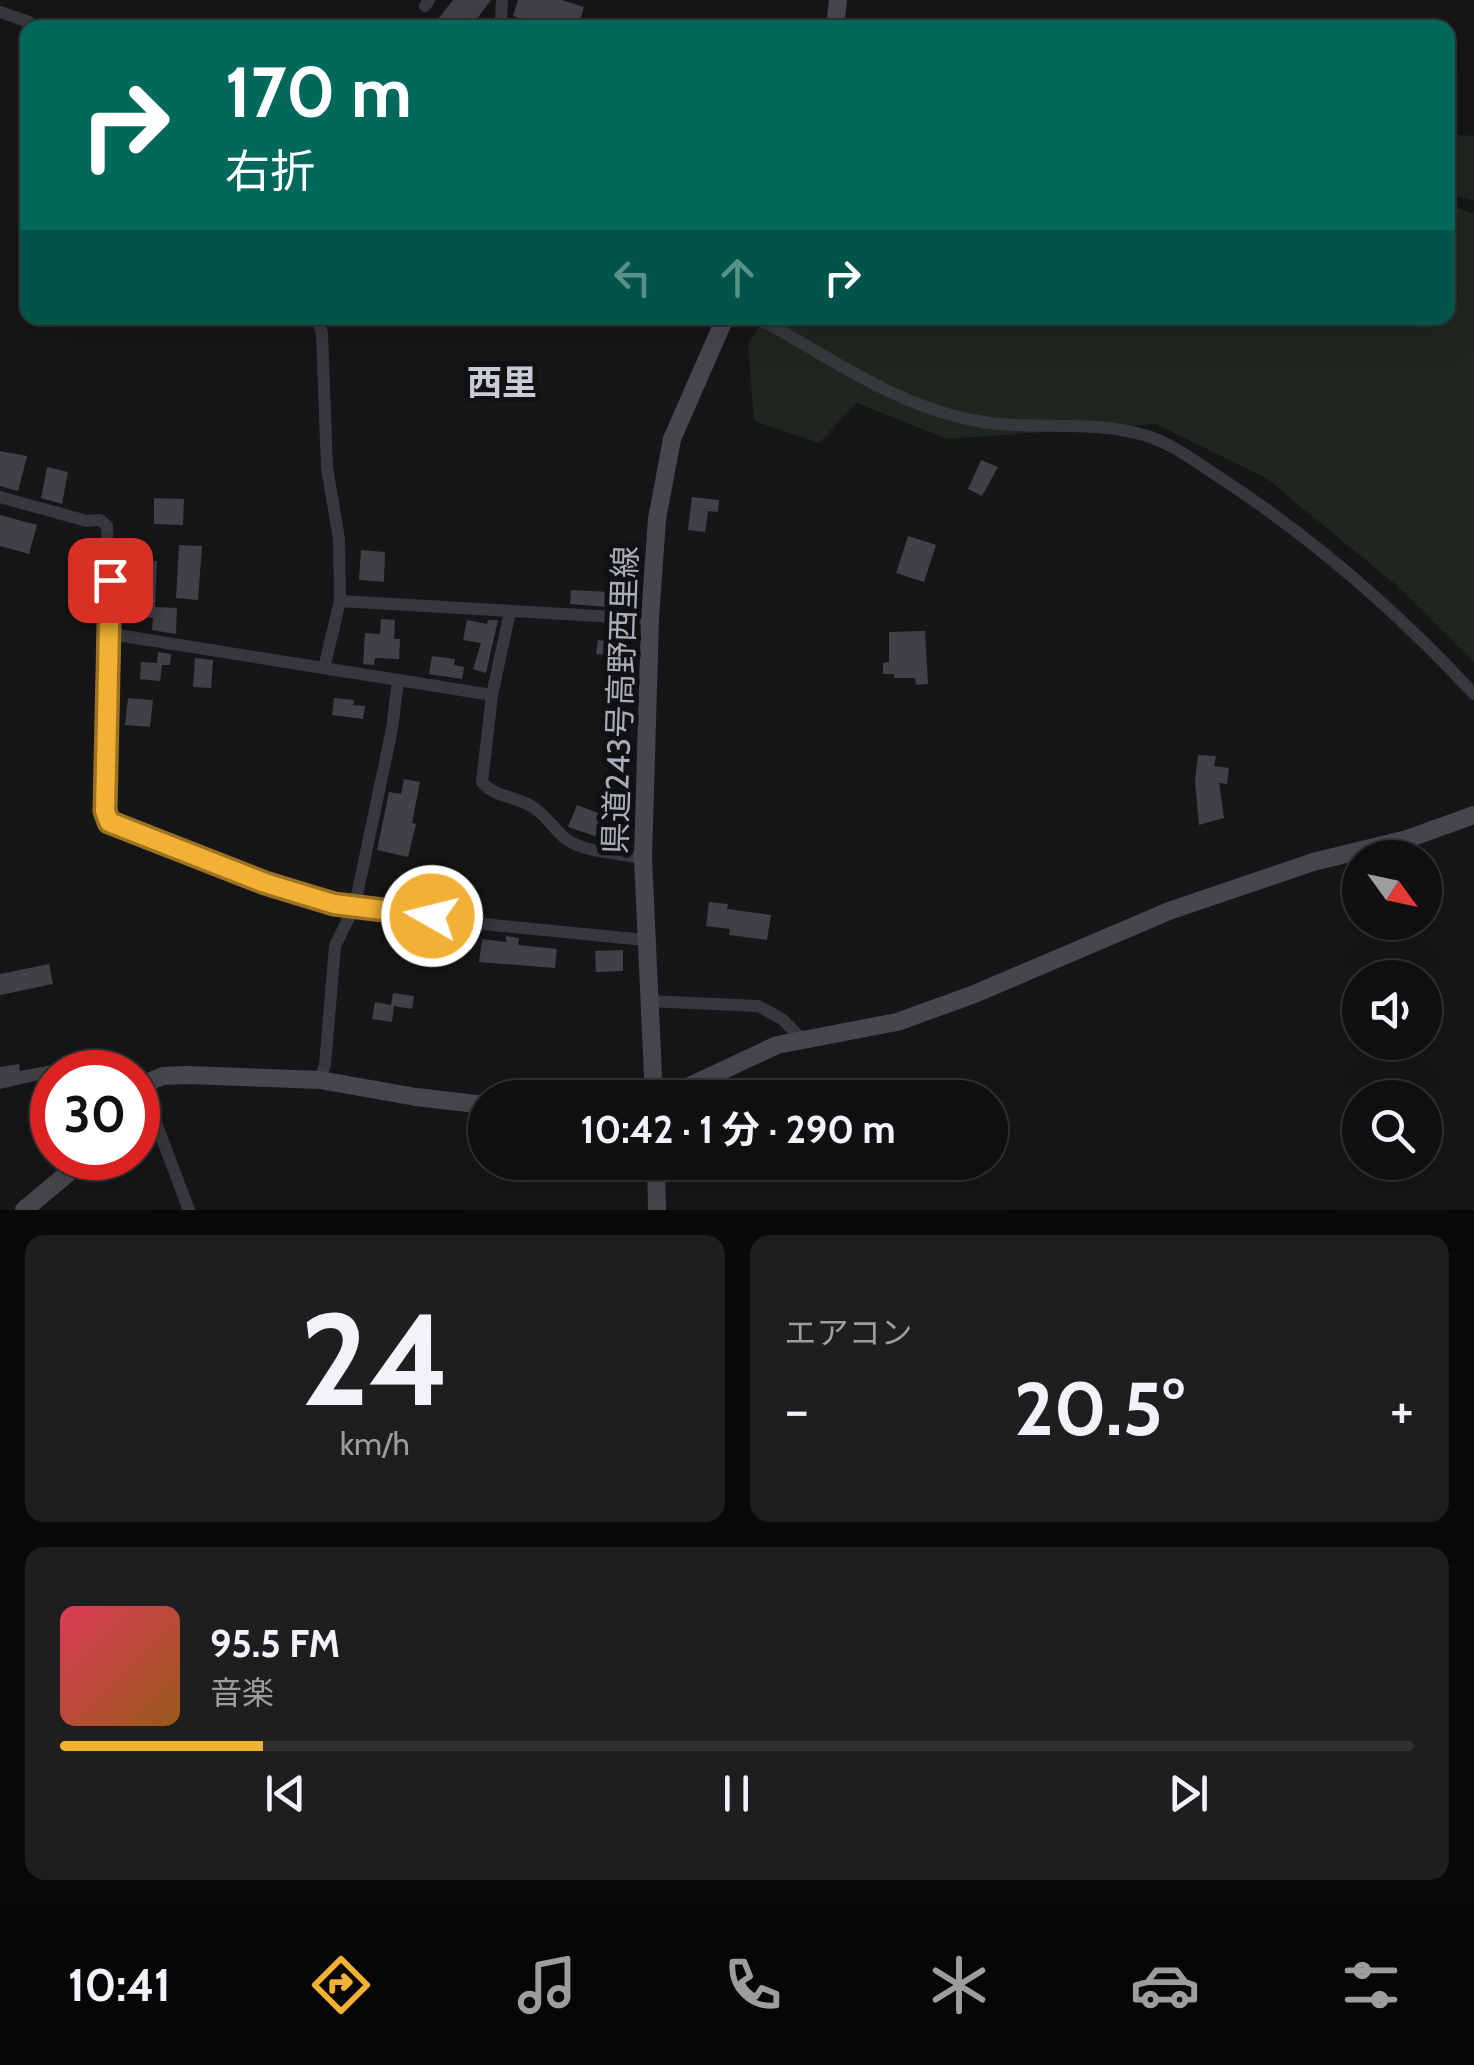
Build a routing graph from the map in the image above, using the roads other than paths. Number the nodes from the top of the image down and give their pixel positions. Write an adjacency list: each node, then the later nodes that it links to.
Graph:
1 (502, 0): 2 (street)
2 (501, 18)
3 (320, 325): 7 (street)
4 (722, 325): 9 (street, 県道243号高野西里線)
5 (772, 325): 13 (street)
6 (0, 496): 10 (street)
7 (340, 602): 8 (street); 11 (street)
8 (510, 612): 9 (street); 14 (street)
9 (650, 619): 16 (street, 県道243号高野西里線)
10 (111, 634): 11 (street); 17 (street)
11 (324, 668): 12 (street)
12 (398, 680): 14 (street); 17 (street)
13 (1474, 694)
14 (492, 695): 16 (street)
15 (1474, 816): 20 (street)
16 (643, 858): 18 (street, 県道243号高野西里線)
17 (355, 906): 18 (street); 22 (street)
18 (646, 940): 19 (street, 県道243号高野西里線)
19 (648, 1001): 20 (street); 23 (street, 県道243号高野西里線)
20 (801, 1038): 24 (street)
21 (160, 1077): 22 (street)
22 (320, 1080): 25 (street)
23 (653, 1080)
24 (702, 1080)
25 (468, 1103)
26 (160, 1139): 30 (street)
27 (60, 1180): 29 (street)
28 (656, 1180): 31 (street)
29 (24, 1210)
30 (188, 1210)
31 (657, 1210)

